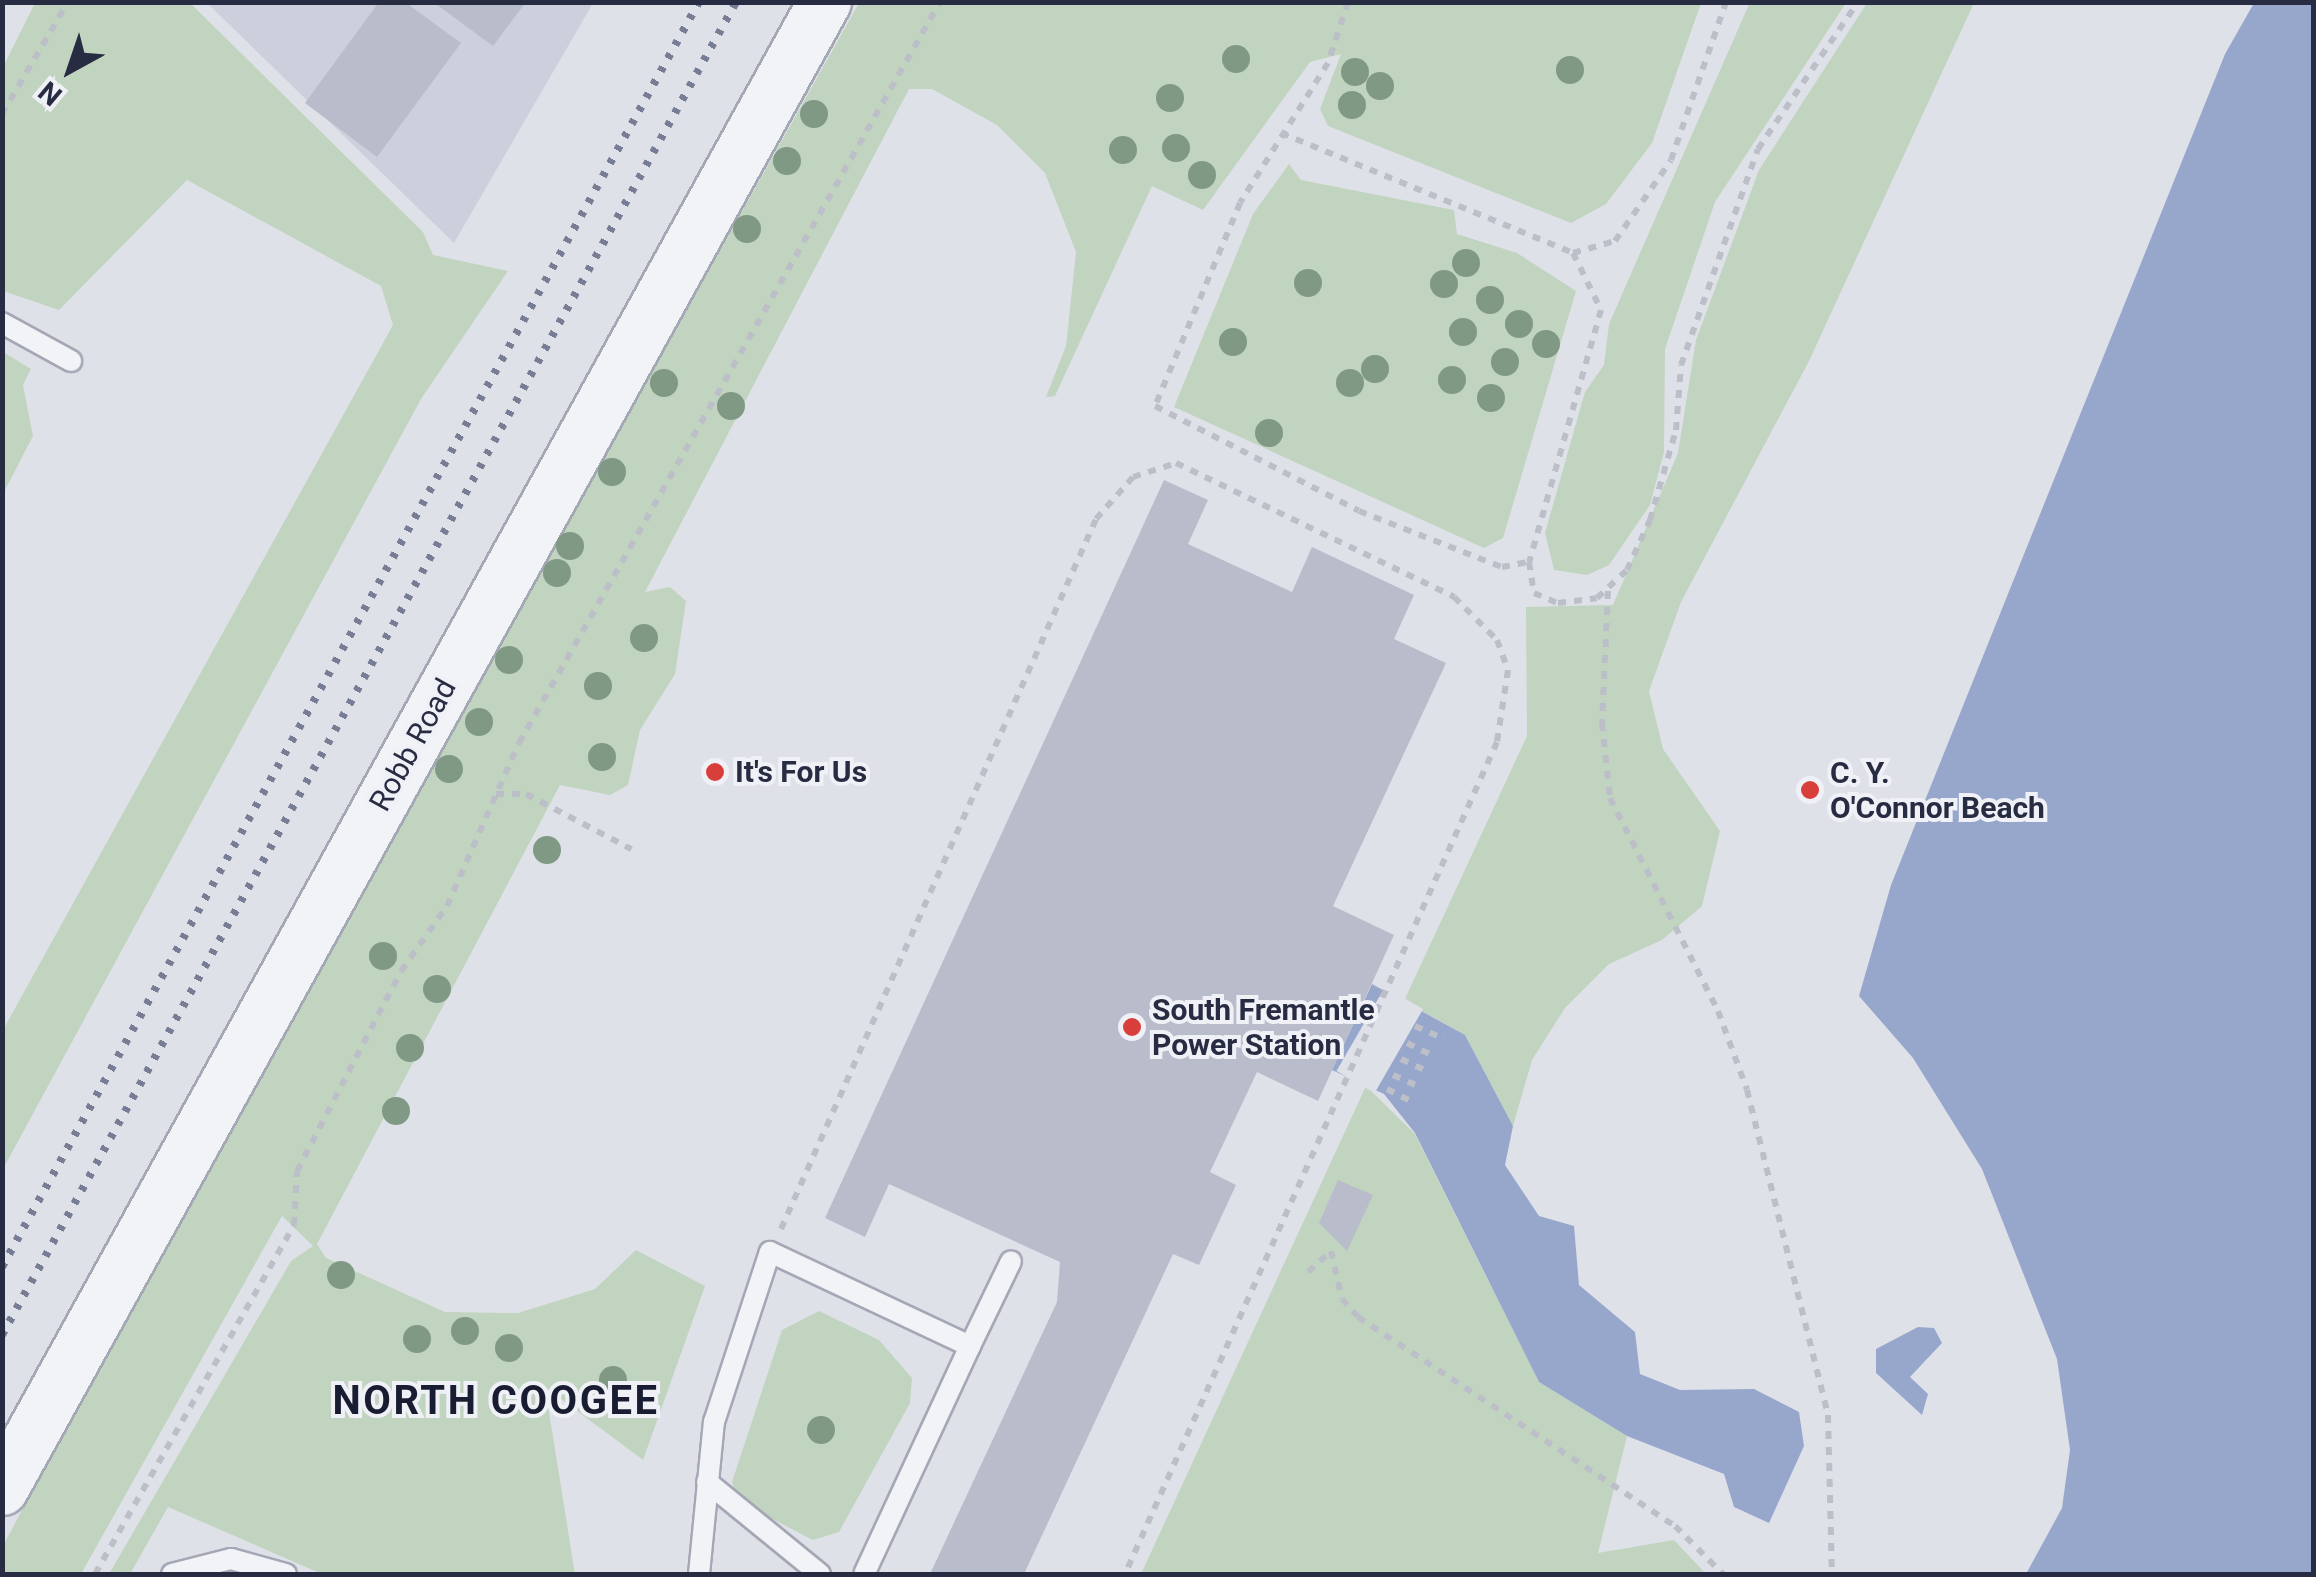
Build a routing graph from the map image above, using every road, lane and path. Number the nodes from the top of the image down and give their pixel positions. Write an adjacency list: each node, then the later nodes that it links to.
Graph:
1 (68, 2): 7 (path)
2 (825, 2): 31 (street, Robb Road)
3 (940, 2): 14 (path)
4 (1348, 2): 8 (path)
5 (1726, 2): 9 (path)
6 (1858, 2): 13 (path)
7 (2, 114)
8 (1282, 133): 9 (path); 12 (path)
9 (1573, 253): 12 (path)
10 (2, 323): 11 (lane)
11 (70, 362)
12 (1529, 562): 13 (path)
13 (1608, 590): 40 (path)
14 (496, 794): 15 (path); 32 (path)
15 (631, 849)
16 (1415, 1026): 17 (path)
17 (1444, 1040)
18 (1407, 1044): 19 (path)
19 (1434, 1056)
20 (1401, 1059): 21 (path)
21 (1428, 1071)
22 (1394, 1075): 23 (path)
23 (1420, 1087)
24 (1387, 1090): 25 (path)
25 (1411, 1101)
26 (770, 1252): 29 (lane); 30 (lane); 38 (path)
27 (1011, 1260): 29 (lane)
28 (1308, 1272): 39 (path)
29 (970, 1346): 37 (lane)
30 (708, 1482): 35 (lane); 36 (lane)
31 (2, 1488)
32 (94, 1574)
33 (172, 1574): 34 (lane)
34 (286, 1574)
35 (699, 1574)
36 (820, 1574)
37 (864, 1574)
38 (1124, 1574)
39 (1723, 1574)
40 (1832, 1574)

